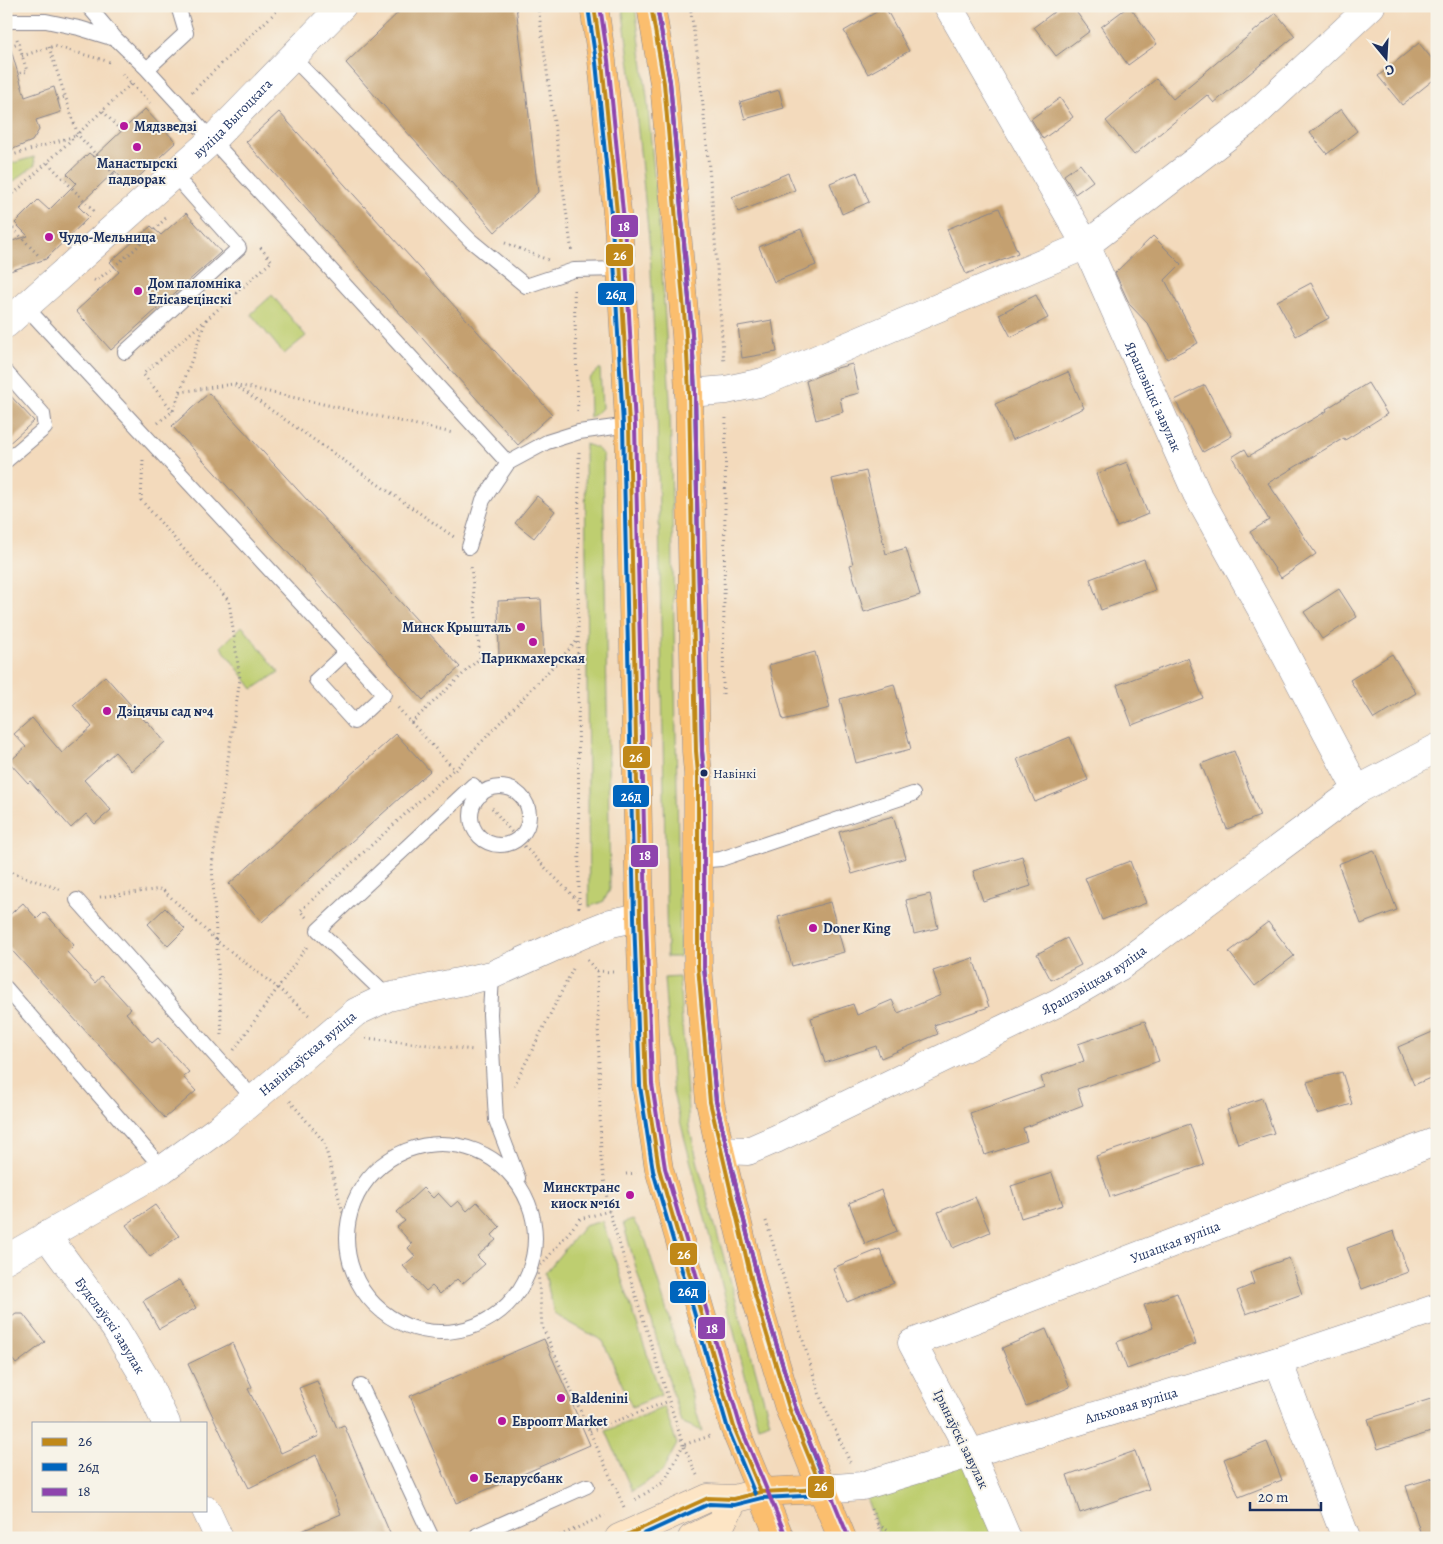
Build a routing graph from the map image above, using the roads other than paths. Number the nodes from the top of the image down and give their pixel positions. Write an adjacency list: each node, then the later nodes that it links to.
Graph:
1 (88, 6): 9 (lane)
2 (178, 6): 11 (lane)
3 (342, 6): 10 (street, вуліца Выгоцкага)
4 (594, 6): 15 (main road)
5 (651, 6): 19 (main road)
6 (948, 6): 14 (street, Ярашэвіцкі завулак)
7 (1371, 6): 14 (street)
8 (8, 22): 9 (lane)
9 (116, 40): 11 (lane)
10 (292, 57): 12 (street, вуліца Выгоцкага); 15 (lane)
11 (147, 69): 12 (lane)
12 (212, 140): 16 (street, вуліца Выгоцкага); 22 (lane)
13 (184, 186): 17 (lane)
14 (1086, 245): 19 (street); 26 (street, Ярашэвіцкі завулак)
15 (621, 269): 20 (main road)
16 (16, 315): 24 (lane)
17 (125, 352)
18 (6, 372): 21 (lane)
19 (689, 393): 29 (main road)
20 (629, 425): 22 (lane); 31 (main road)
21 (6, 461)
22 (508, 463): 23 (lane)
23 (469, 547)
24 (346, 652): 24 (lane)
25 (1437, 748): 26 (street, Ярашэвіцкая вуліца)
26 (1357, 790): 37 (street, Ярашэвіцкая вуліца)
27 (481, 794): 27 (lane); 34 (lane)
28 (913, 794): 29 (lane)
29 (696, 861): 37 (main road)
30 (77, 900): 35 (lane)
31 (640, 918): 32 (street, Навінкаўская вуліца); 50 (main road)
32 (492, 975): 34 (street, Навінкаўская вуліца); 39 (lane)
33 (6, 988): 38 (lane)
34 (388, 997): 35 (street, Навінкаўская вуліца)
35 (254, 1099): 38 (street, Навінкаўская вуліца)
36 (1437, 1141): 43 (street, Ушацкая вуліца)
37 (720, 1150): 49 (main road)
38 (163, 1169): 40 (street, Навінкаўская вуліца)
39 (521, 1187): 39 (lane)
40 (46, 1235): 41 (street, Навінкаўская вуліца); 46 (street, Будслаўскі завулак)
41 (6, 1259)
42 (1437, 1308): 44 (street, Альховая вуліца)
43 (912, 1343): 47 (street, Ірынаўскі завулак)
44 (1278, 1361): 47 (street, Альховая вуліца); 61 (street)
45 (361, 1386): 54 (lane)
46 (166, 1422)
47 (970, 1452): 49 (street, Альховая вуліца); 60 (street, Ірынаўскі завулак)
48 (587, 1486): 55 (lane)
49 (822, 1488): 50 (main road); 59 (main road)
50 (761, 1492): 51 (main road); 58 (main road)
51 (721, 1499): 56 (main road); 57 (main road)
52 (207, 1512): 53 (street)
53 (220, 1538)
54 (432, 1538)
55 (479, 1538)
56 (620, 1538)
57 (692, 1538)
58 (780, 1538)
59 (842, 1538)
60 (1007, 1538)
61 (1346, 1538)

